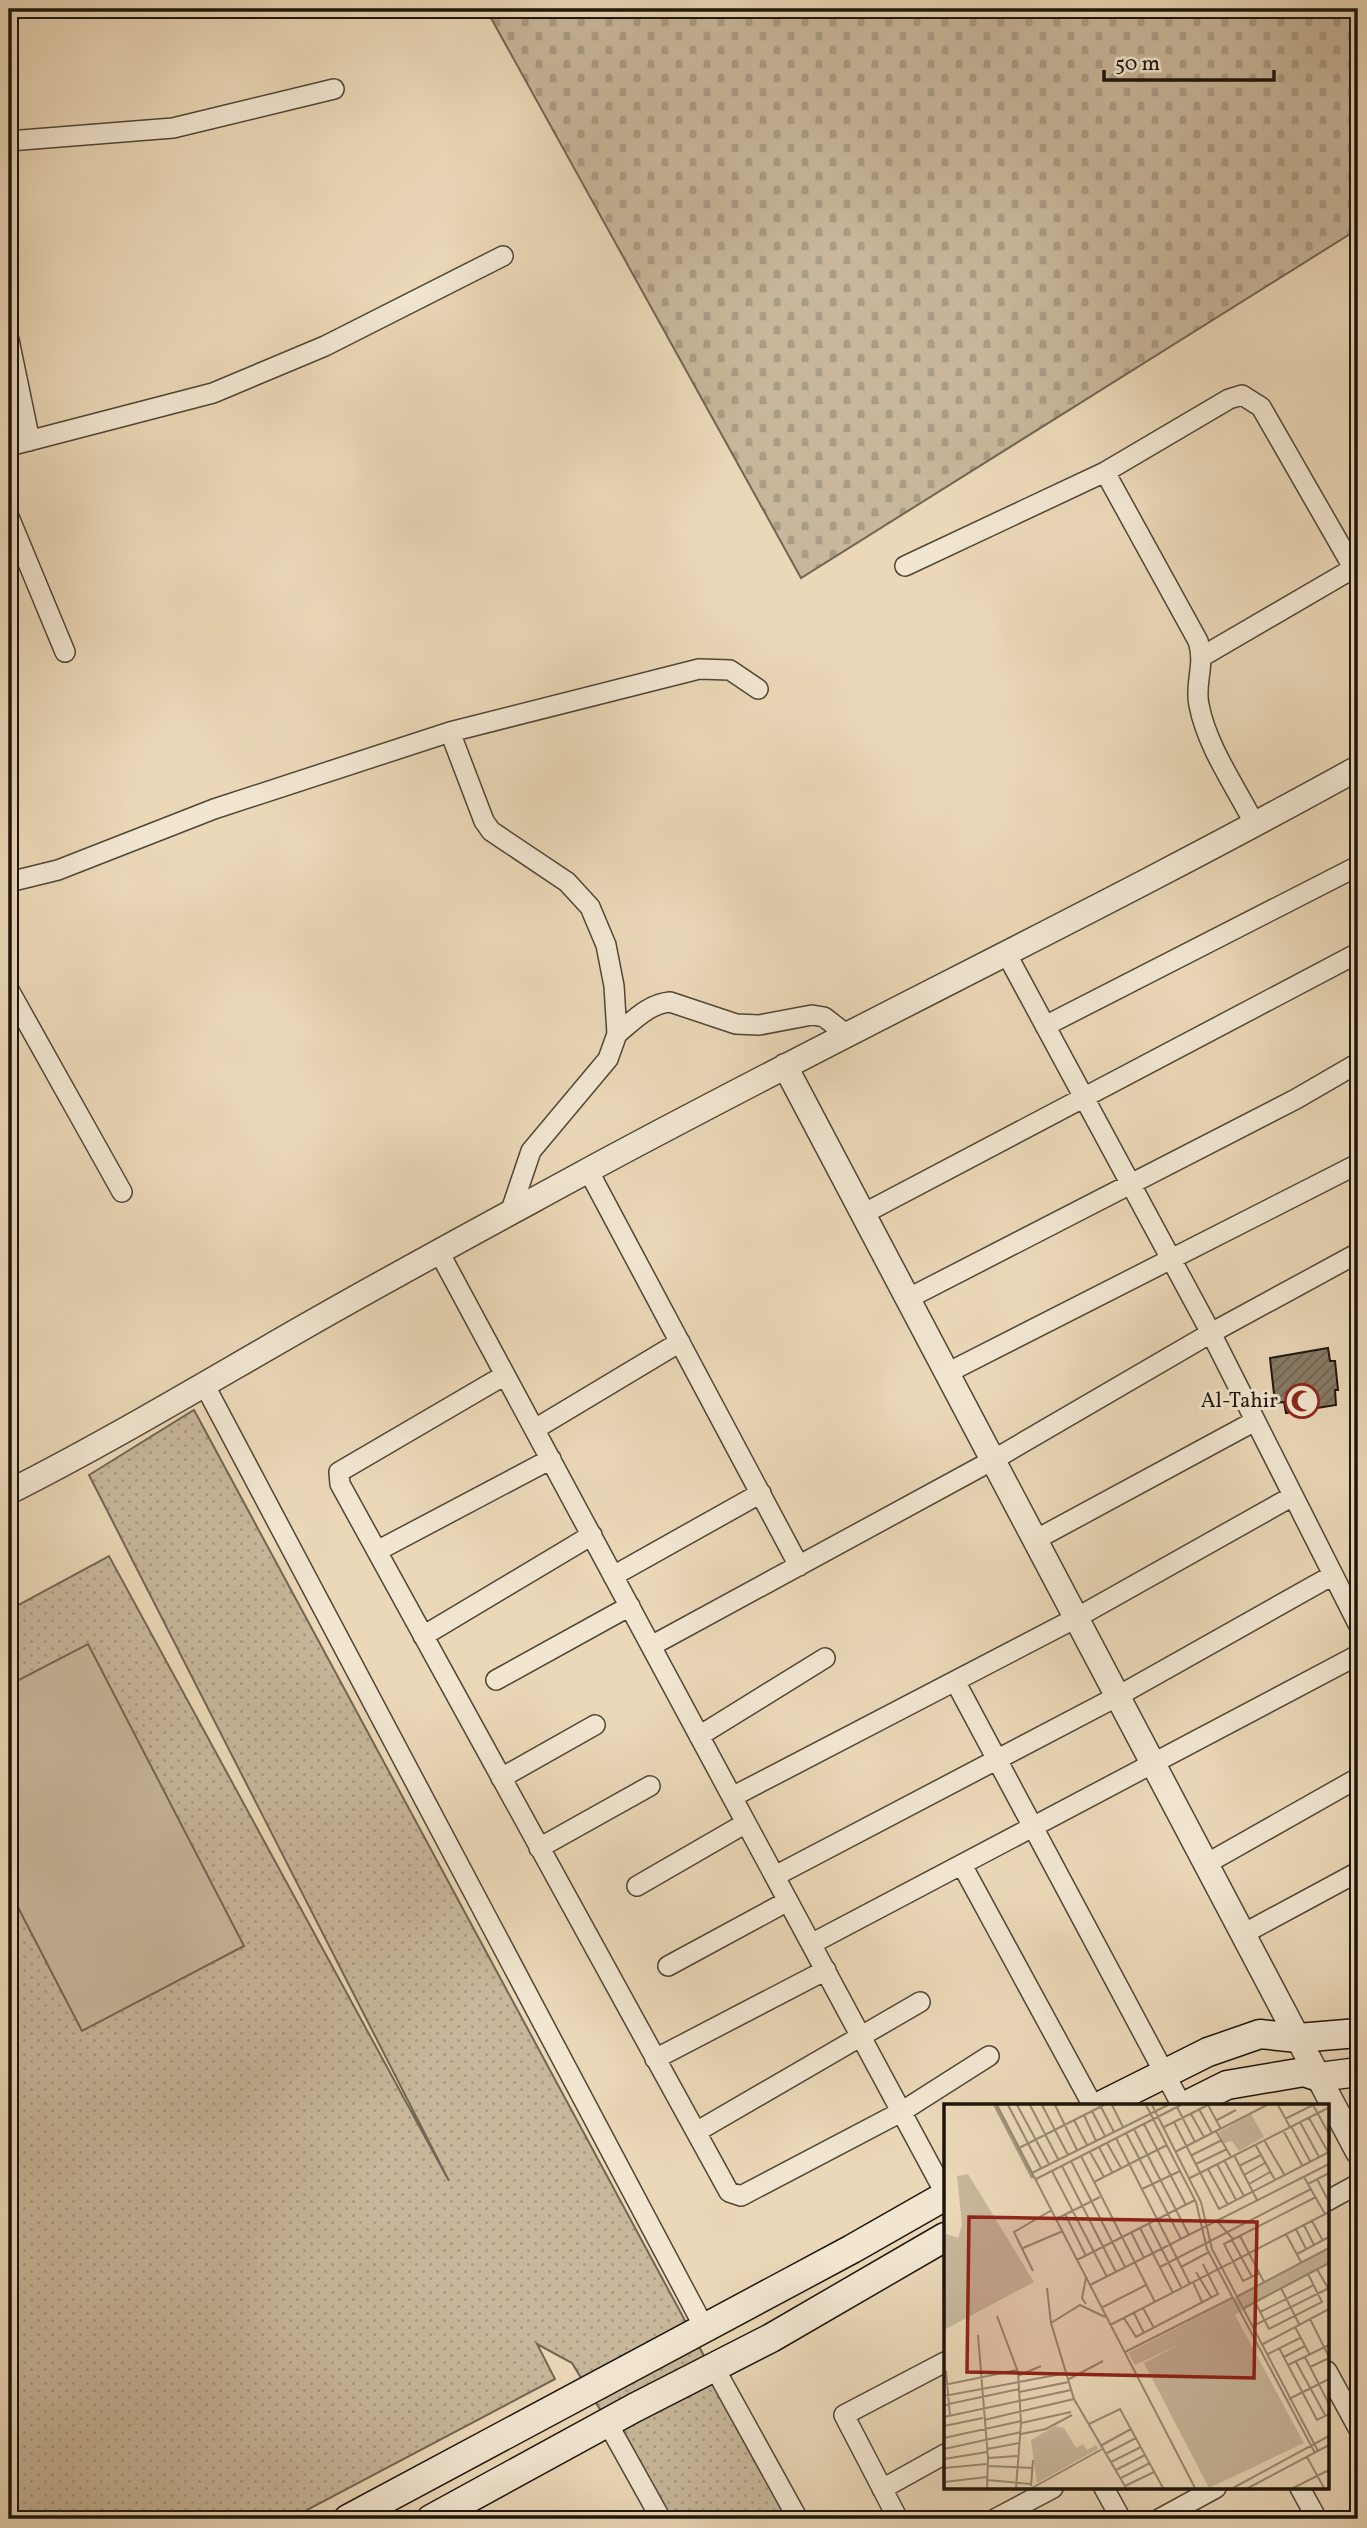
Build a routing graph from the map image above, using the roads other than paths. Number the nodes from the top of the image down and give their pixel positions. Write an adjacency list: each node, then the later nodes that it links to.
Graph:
1 (334, 89): 2 (street)
2 (9, 141)
3 (503, 256): 5 (street)
4 (9, 340): 5 (street)
5 (30, 441): 6 (street)
6 (9, 446)
7 (1105, 472): 9 (street); 10 (street); 12 (street)
8 (9, 517): 11 (street)
9 (905, 566)
10 (1356, 572): 12 (street)
11 (65, 652)
12 (1203, 656): 16 (street)
13 (758, 689): 14 (street)
14 (450, 732): 18 (street); 23 (street)
15 (1358, 768): 16 (street)
16 (1255, 825): 19 (street)
17 (1358, 866): 22 (street)
18 (9, 881)
19 (1006, 953): 22 (street); 24 (street)
20 (1358, 953): 27 (street)
21 (9, 989): 31 (street)
22 (1045, 1026): 27 (street)
23 (617, 1034): 24 (street); 32 (street)
24 (846, 1034): 26 (street)
25 (1358, 1063): 30 (street)
26 (785, 1066): 29 (street); 33 (street)
27 (1083, 1097): 30 (street); 33 (street)
28 (1358, 1164): 36 (street)
29 (588, 1170): 32 (street); 39 (street)
30 (1130, 1184): 36 (street); 37 (street)
31 (122, 1192)
32 (510, 1213): 34 (street)
33 (863, 1214): 37 (street)
34 (439, 1252): 41 (street); 42 (street)
35 (1358, 1253): 38 (street)
36 (1171, 1259): 38 (street); 40 (street)
37 (907, 1298): 40 (street)
38 (1211, 1333): 43 (street); 46 (street)
39 (680, 1342): 44 (street); 48 (street)
40 (947, 1373): 46 (street)
41 (505, 1375): 44 (street); 52 (street)
42 (204, 1384): 47 (street); 108 (street)
43 (1255, 1421): 49 (street); 51 (street)
44 (535, 1429): 45 (street)
45 (551, 1459): 50 (street); 52 (street)
46 (993, 1460): 51 (street); 53 (street)
47 (9, 1492)
48 (761, 1493): 53 (street); 55 (street)
49 (1293, 1496): 54 (street); 57 (street)
50 (592, 1535): 55 (street); 59 (street)
51 (1035, 1540): 57 (street)
52 (377, 1551): 59 (street)
53 (799, 1566): 60 (street)
54 (1334, 1575): 58 (street); 65 (street)
55 (613, 1576): 56 (street)
56 (629, 1606): 60 (street); 63 (street)
57 (1076, 1618): 64 (street); 65 (street)
58 (1358, 1624)
59 (423, 1636): 70 (street)
60 (651, 1646): 67 (street)
61 (1358, 1655): 69 (street)
62 (825, 1658): 67 (street)
63 (496, 1680)
64 (955, 1681): 68 (street); 73 (street)
65 (1118, 1696): 68 (street); 69 (street)
66 (594, 1725): 70 (street)
67 (699, 1736): 73 (street)
68 (997, 1760): 75 (street); 80 (street)
69 (1154, 1765): 75 (street); 77 (street)
70 (501, 1778): 76 (street)
71 (1358, 1778): 77 (street)
72 (650, 1786): 76 (street)
73 (732, 1797): 74 (street)
74 (746, 1823): 80 (street); 81 (street)
75 (1033, 1828): 78 (street); 94 (street)
76 (539, 1848): 92 (street)
77 (1206, 1864): 83 (street)
78 (962, 1865): 84 (street); 96 (street)
79 (1358, 1872): 83 (street)
80 (775, 1876): 82 (street)
81 (637, 1885)
82 (788, 1901): 84 (street); 85 (street)
83 (1243, 1934): 90 (street)
84 (811, 1944): 86 (street)
85 (668, 1966)
86 (825, 1970): 89 (street); 92 (street)
87 (920, 2002): 89 (street)
88 (1358, 2033): 90 (main road)
89 (860, 2035): 100 (street); 101 (street)
90 (1298, 2038): 94 (main road); 95 (street)
91 (989, 2056): 100 (street)
92 (655, 2059): 101 (street)
93 (1358, 2072): 95 (main road)
94 (1165, 2073): 97 (main road); 98 (street)
95 (1319, 2077): 99 (main road); 102 (street)
96 (1092, 2104)
97 (1104, 2104)
98 (1182, 2104)
99 (1187, 2104)
100 (901, 2112): 101 (street); 104 (street)
101 (696, 2132)
102 (1358, 2152)
103 (1358, 2184): 106 (street)
104 (944, 2192)
105 (944, 2195): 108 (main road)
106 (1328, 2200)
107 (944, 2237): 110 (main road)
108 (704, 2327): 121 (main road)
109 (944, 2363): 115 (street)
110 (714, 2367): 112 (main road); 123 (street)
111 (1328, 2373): 113 (street)
112 (607, 2423): 120 (main road); 122 (street)
113 (1358, 2428)
114 (944, 2455): 115 (street)
115 (882, 2489): 124 (street)
116 (1049, 2490): 125 (street)
117 (1105, 2490): 126 (street)
118 (1212, 2490): 127 (street)
119 (1301, 2490): 128 (street)
120 (447, 2516)
121 (348, 2519)
122 (661, 2519)
123 (798, 2519)
124 (898, 2519)
125 (995, 2519)
126 (1121, 2519)
127 (1159, 2519)
128 (1317, 2519)

